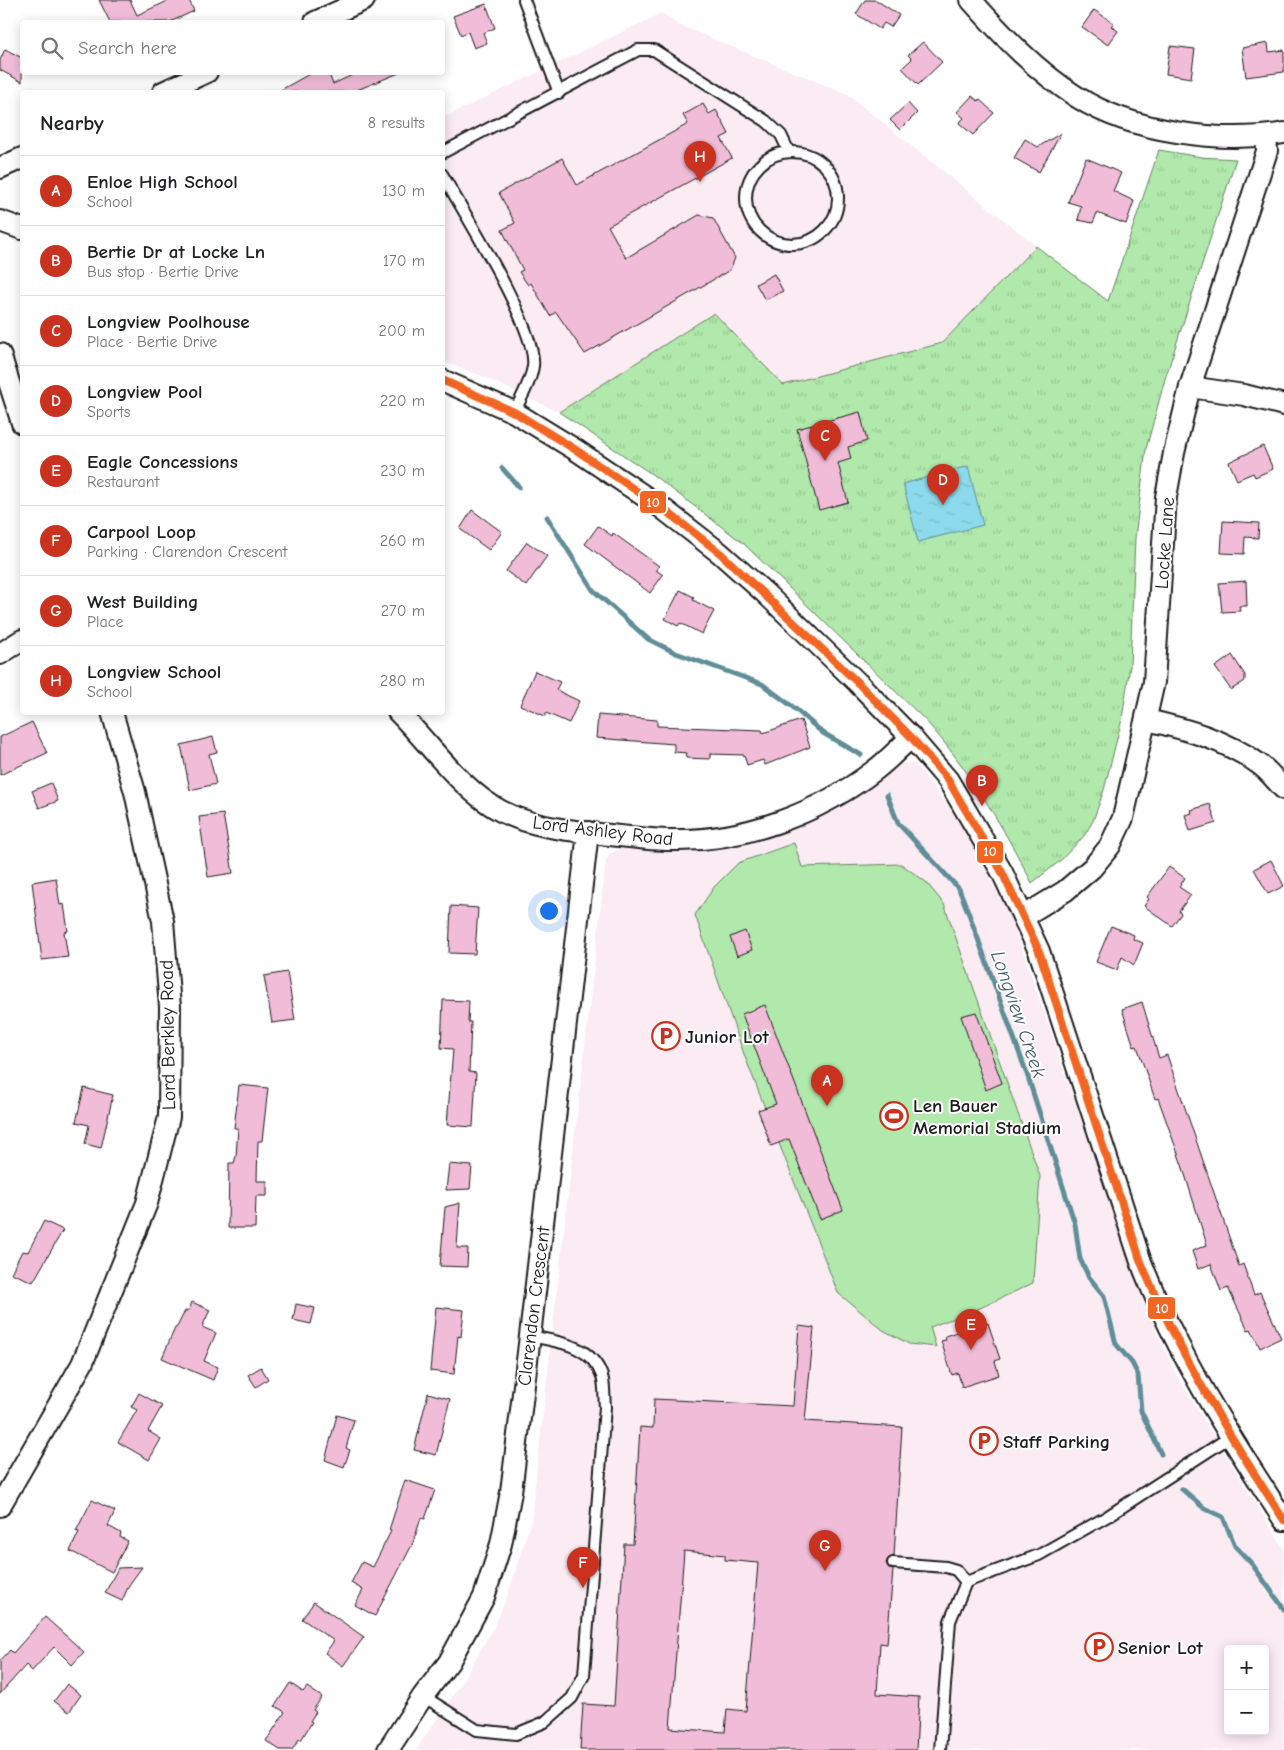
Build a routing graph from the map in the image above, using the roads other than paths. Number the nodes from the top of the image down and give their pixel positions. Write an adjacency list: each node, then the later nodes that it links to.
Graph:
1 (364, 0): 4 (street)
2 (524, 0): 7 (lane)
3 (971, 0): 8 (street)
4 (319, 20)
5 (201, 75): 6 (street)
6 (168, 90)
7 (559, 93): 9 (lane); 10 (lane)
8 (1275, 135): 18 (street, Locke Lane)
9 (445, 151)
10 (789, 152): 10 (lane)
11 (20, 159): 12 (street)
12 (0, 168)
13 (445, 179): 20 (lane)
14 (0, 221): 15 (street)
15 (20, 228)
16 (0, 354): 21 (street)
17 (445, 381): 20 (street)
18 (1190, 388): 19 (street); 26 (street, Locke Lane)
19 (1284, 405)
20 (514, 412): 27 (street)
21 (20, 417)
22 (20, 641): 23 (street)
23 (0, 654)
24 (113, 715): 33 (street, Lord Berkley Road)
25 (401, 715): 29 (street, Lord Ashley Road)
26 (1147, 720): 28 (street); 30 (street, Locke Lane)
27 (912, 737): 29 (street, Lord Ashley Road); 30 (street)
28 (1284, 789)
29 (588, 832): 31 (street, Clarendon Crescent)
30 (1024, 916): 32 (street)
31 (530, 1336): 37 (street, Clarendon Crescent); 37 (lane)
32 (1230, 1437): 34 (street); 36 (lane)
33 (0, 1506)
34 (1284, 1520)
35 (893, 1563): 36 (lane)
36 (966, 1582): 39 (lane)
37 (423, 1696): 38 (street, Clarendon Crescent)
38 (388, 1750)
39 (940, 1750)

